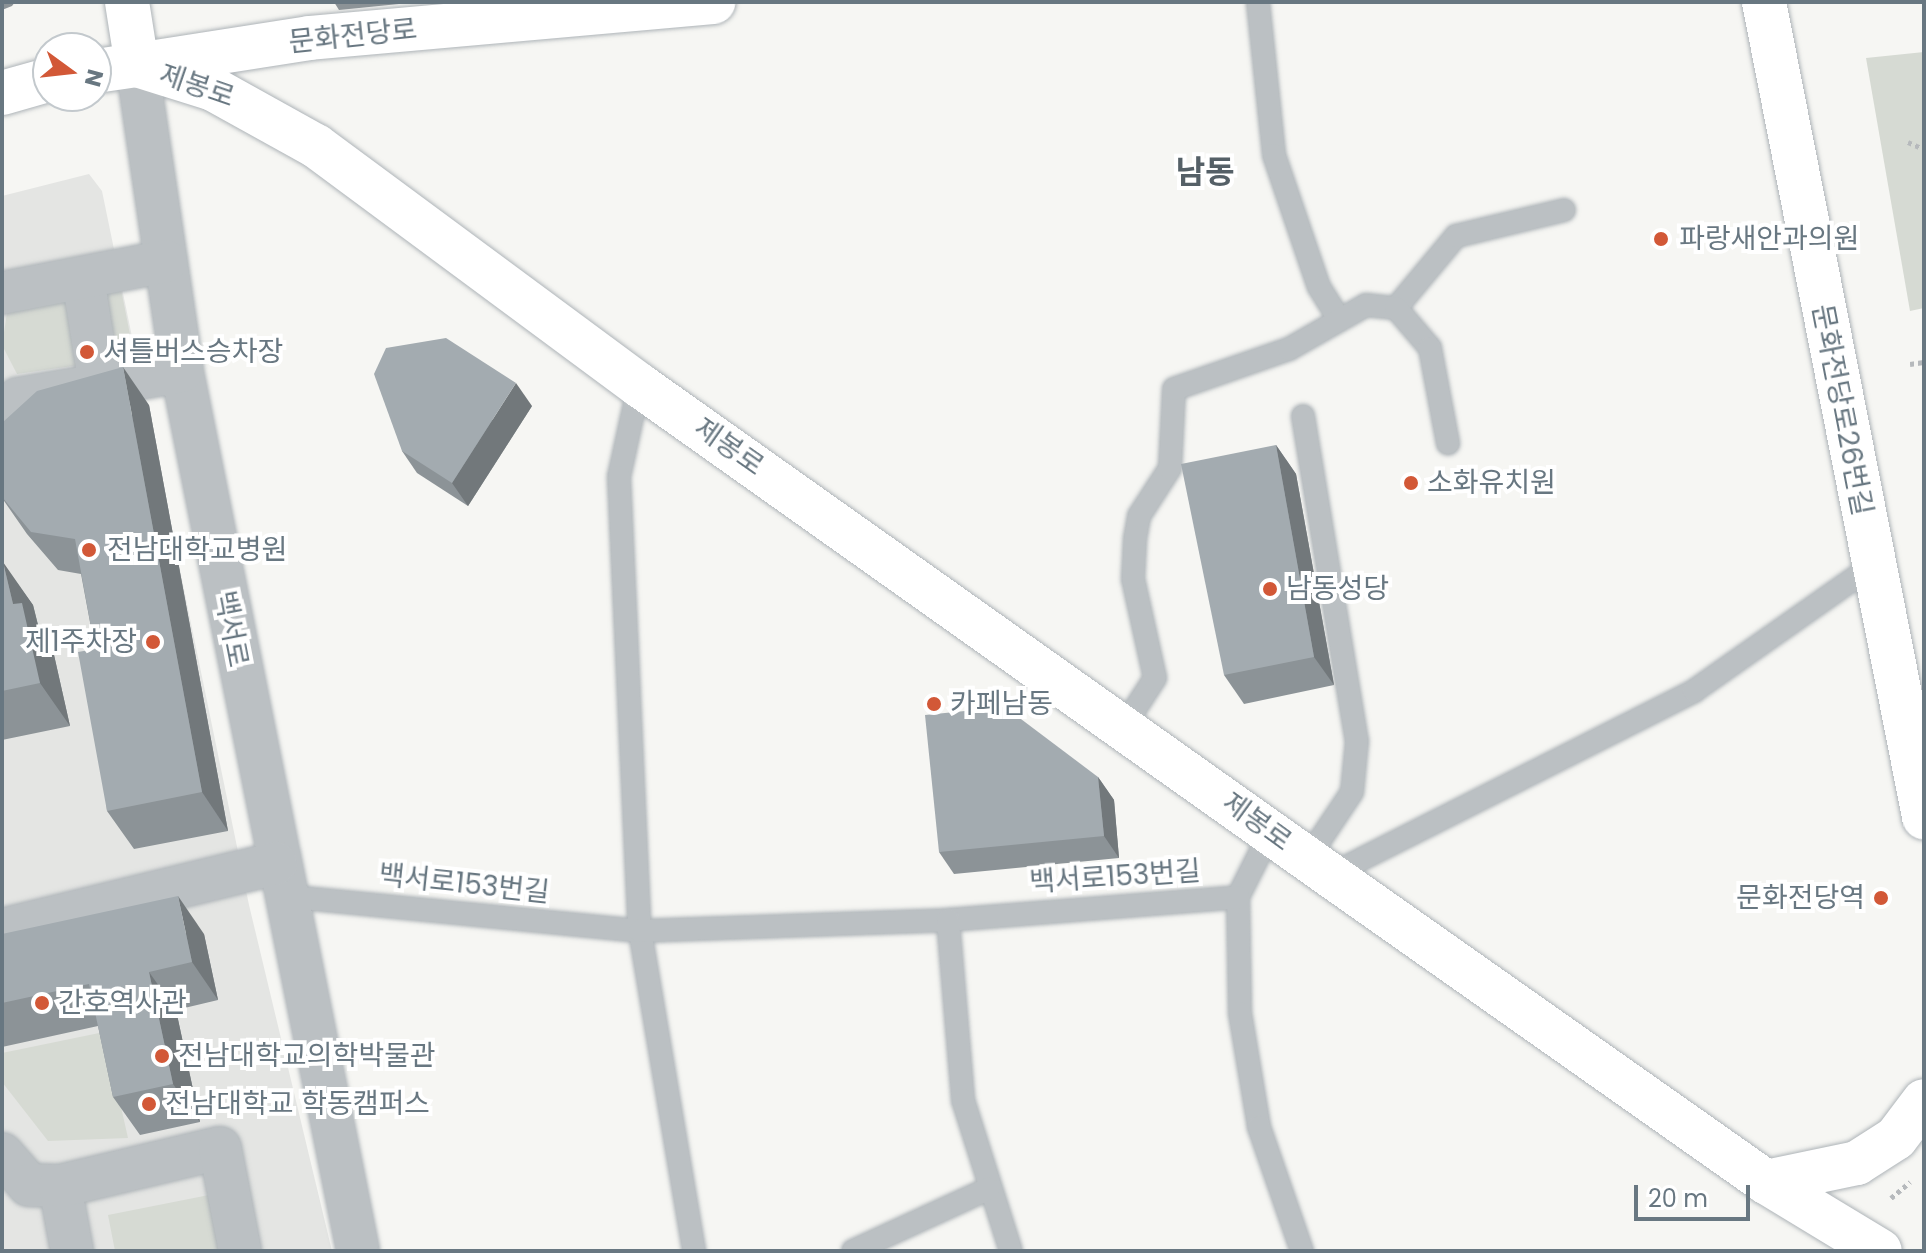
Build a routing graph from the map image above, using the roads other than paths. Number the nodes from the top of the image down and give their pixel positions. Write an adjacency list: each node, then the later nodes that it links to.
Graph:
1 (127, 2): 5 (street, 백서로)
2 (713, 2): 5 (street, 문화전당로)
3 (1258, 2): 13 (lane)
4 (1764, 2): 20 (street, 문화전당로26번길)
5 (116, 68): 9 (street, 백서로); 16 (street, 제봉로)
6 (32, 85): 7 (street)
7 (2, 93)
8 (1564, 210): 12 (lane)
9 (166, 261): 10 (street); 14 (street, 백서로)
10 (83, 278): 11 (street); 15 (street)
11 (2, 293)
12 (1396, 308): 13 (lane); 19 (lane)
13 (1337, 316): 21 (lane)
14 (182, 371): 15 (street); 25 (street, 백서로)
15 (100, 385): 17 (street)
16 (639, 385): 21 (street, 제봉로); 29 (lane)
17 (7, 399)
18 (1303, 416): 24 (lane)
19 (1448, 443)
20 (1872, 566): 22 (street, 문화전당로26번길); 24 (lane)
21 (1124, 726): 23 (street, 제봉로)
22 (1924, 817)
23 (1271, 831): 24 (street, 제봉로); 26 (lane, 백서로153번길)
24 (1319, 866): 32 (street, 제봉로)
25 (280, 880): 28 (street); 29 (lane, 백서로153번길); 37 (street, 백서로)
26 (1238, 897): 27 (lane, 백서로153번길); 41 (lane, 백서로153번길)
27 (948, 920): 29 (lane, 백서로153번길); 34 (lane)
28 (2, 930)
29 (640, 931): 38 (lane)
30 (1924, 1101): 32 (street)
31 (2, 1154): 33 (street)
32 (1766, 1182): 42 (street, 제봉로)
33 (60, 1186): 35 (street); 36 (street)
34 (988, 1189): 39 (lane); 40 (lane)
35 (72, 1251)
36 (240, 1251)
37 (358, 1251)
38 (694, 1251)
39 (853, 1251)
40 (1011, 1251)
41 (1302, 1251)
42 (1880, 1251)

